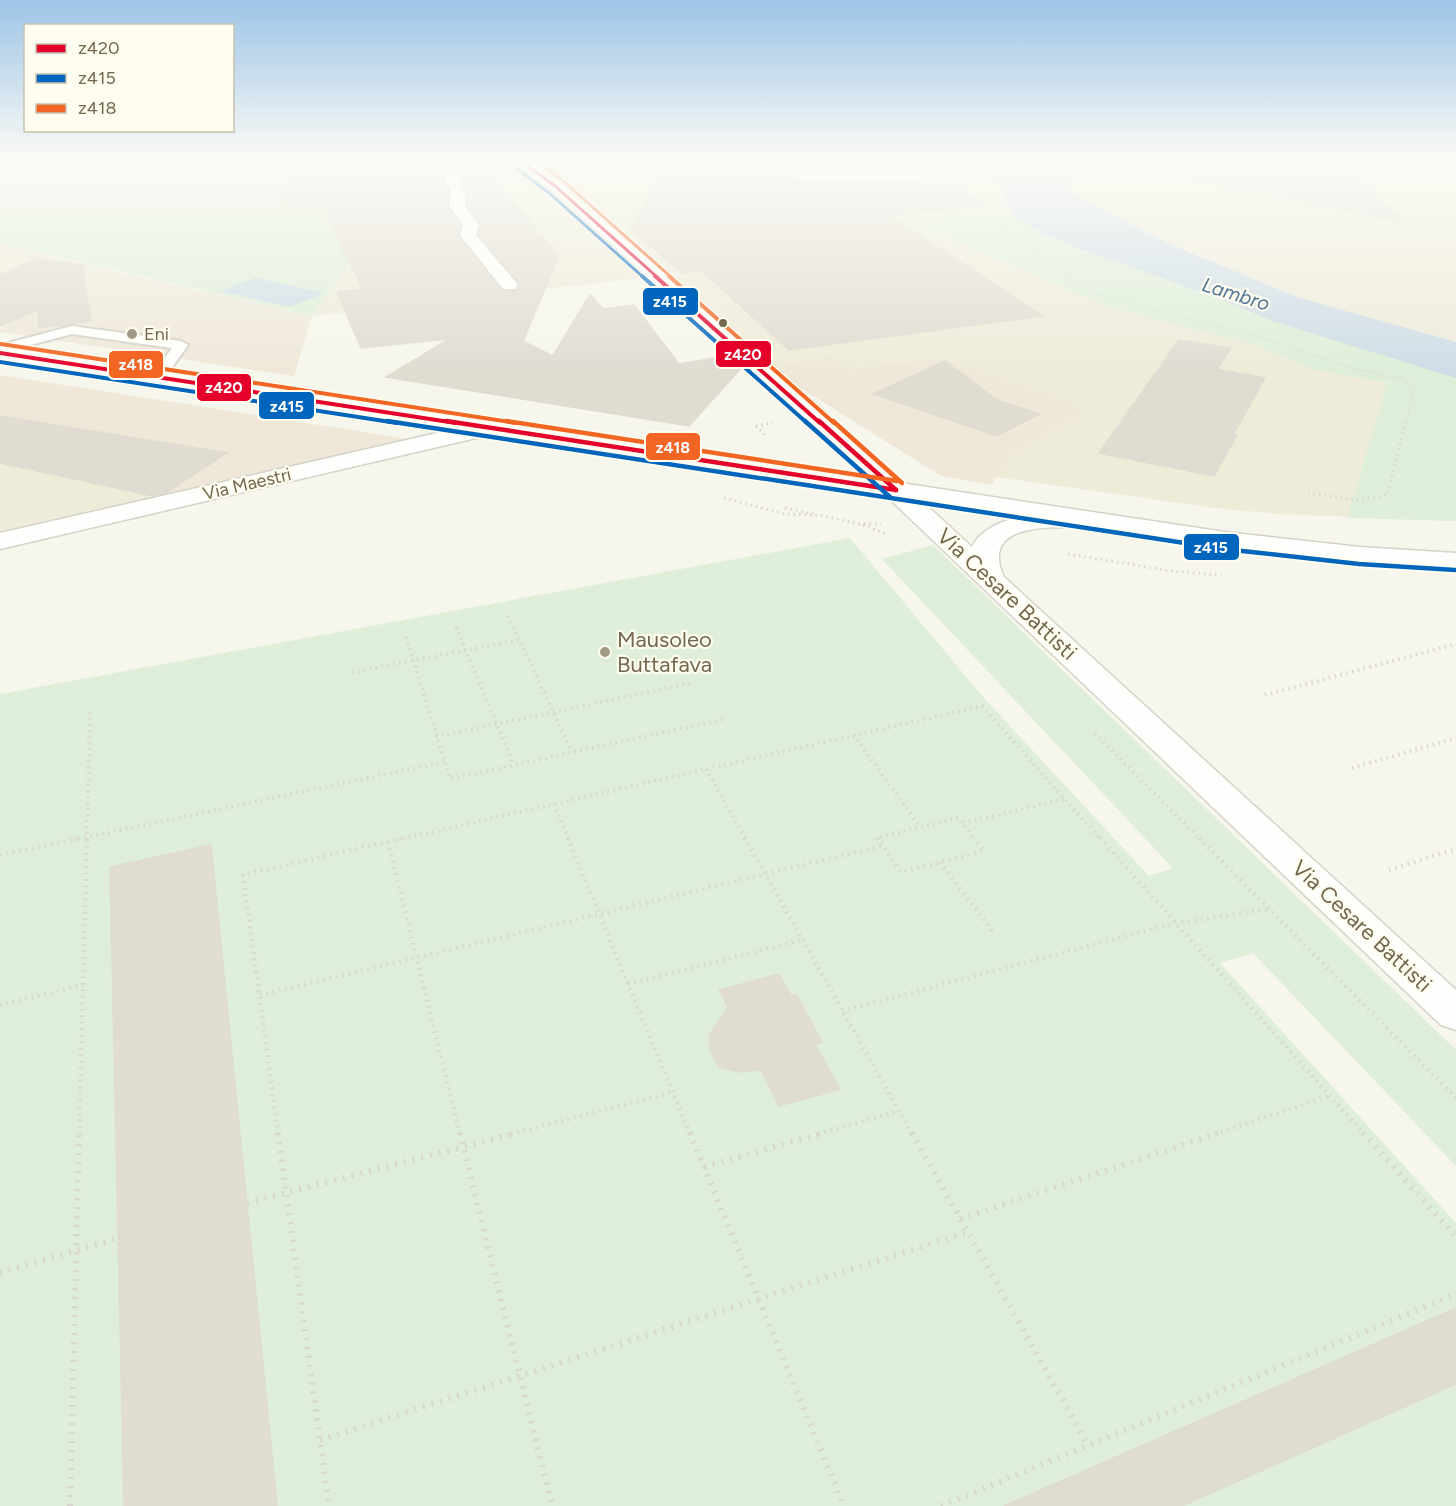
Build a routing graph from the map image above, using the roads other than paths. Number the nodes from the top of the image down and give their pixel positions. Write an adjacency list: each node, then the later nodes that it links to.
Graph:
1 (469, 231): 3 (street)
2 (606, 231): 7 (street, Via Cesare Battisti)
3 (509, 285)
4 (0, 351): 5 (street); 5 (lane)
5 (158, 377): 6 (street)
6 (494, 427): 7 (street); 9 (street, Via Maestri)
7 (896, 490): 8 (street); 11 (street, Via Cesare Battisti)
8 (1095, 520): 10 (street); 11 (street)
9 (0, 541)
10 (1456, 561)
11 (992, 579): 12 (street, Via Cesare Battisti)
12 (1456, 1014)

